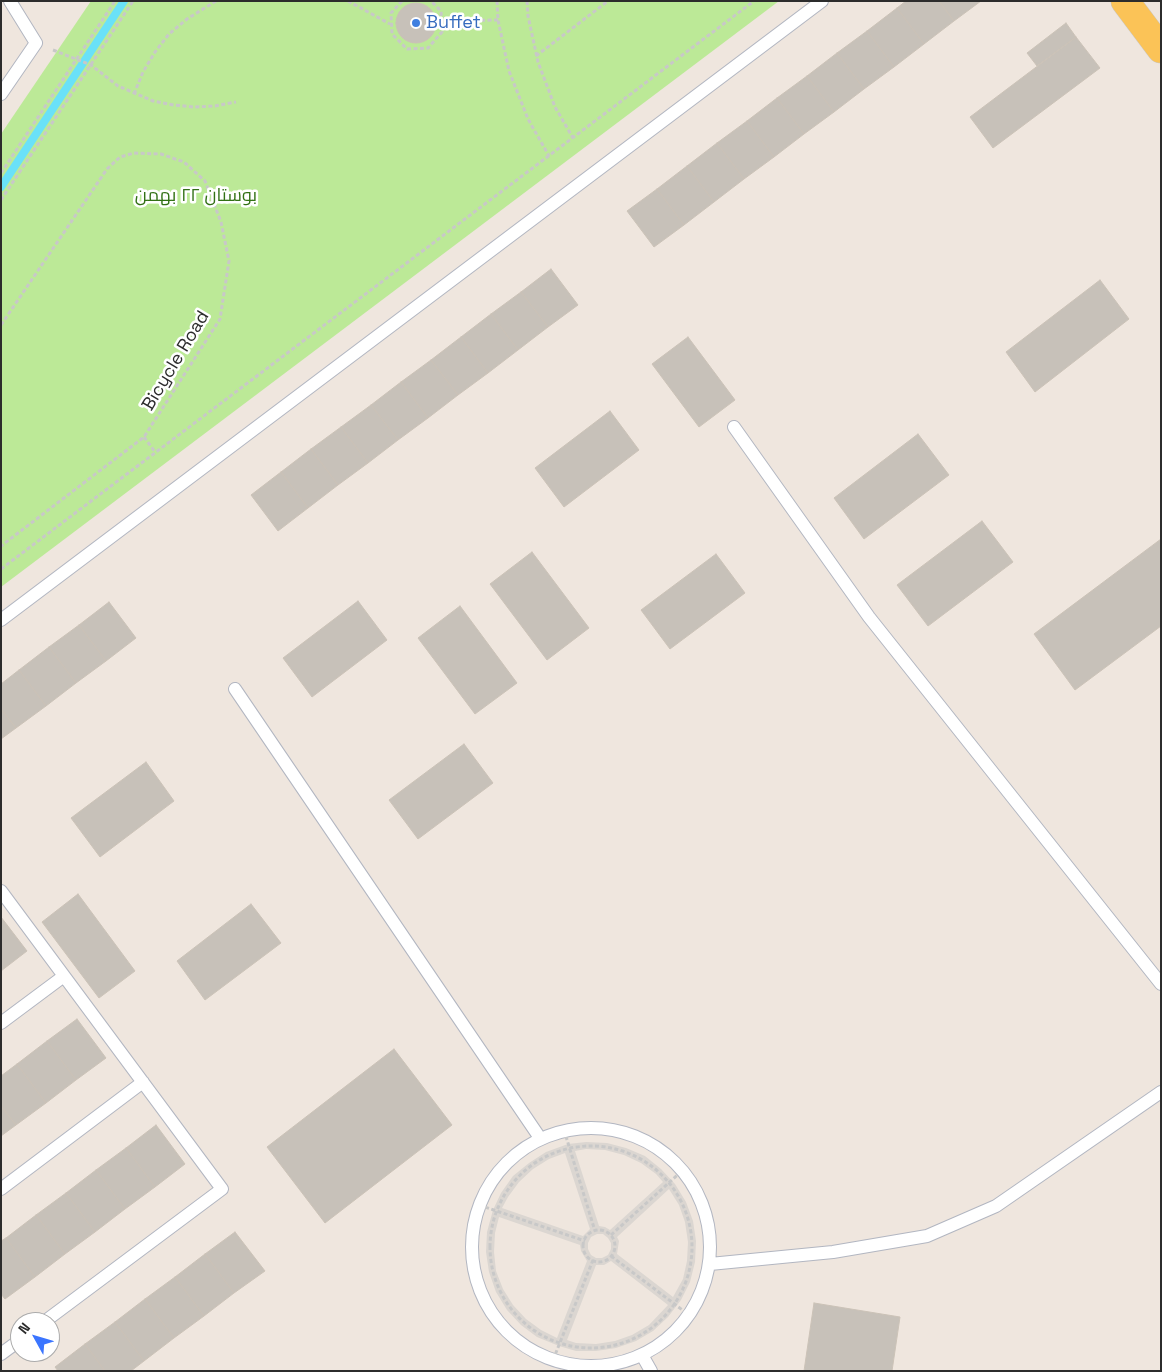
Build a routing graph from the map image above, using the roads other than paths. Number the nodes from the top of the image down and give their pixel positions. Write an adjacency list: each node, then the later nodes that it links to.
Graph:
1 (10, 1): 5 (lane)
2 (822, 1): 7 (lane)
3 (1125, 1): 4 (main road)
4 (1161, 49)
5 (1, 94)
6 (734, 427): 11 (lane)
7 (1, 620)
8 (235, 689): 15 (lane)
9 (1, 892): 10 (lane)
10 (64, 976): 12 (lane); 13 (lane)
11 (1161, 984)
12 (1, 1023)
13 (143, 1082): 16 (lane); 18 (lane)
14 (1161, 1092): 17 (lane)
15 (540, 1138): 17 (lane); 19 (lane)
16 (1, 1189)
17 (710, 1264): 19 (lane)
18 (57, 1312)
19 (642, 1355): 20 (lane)
20 (652, 1371)

